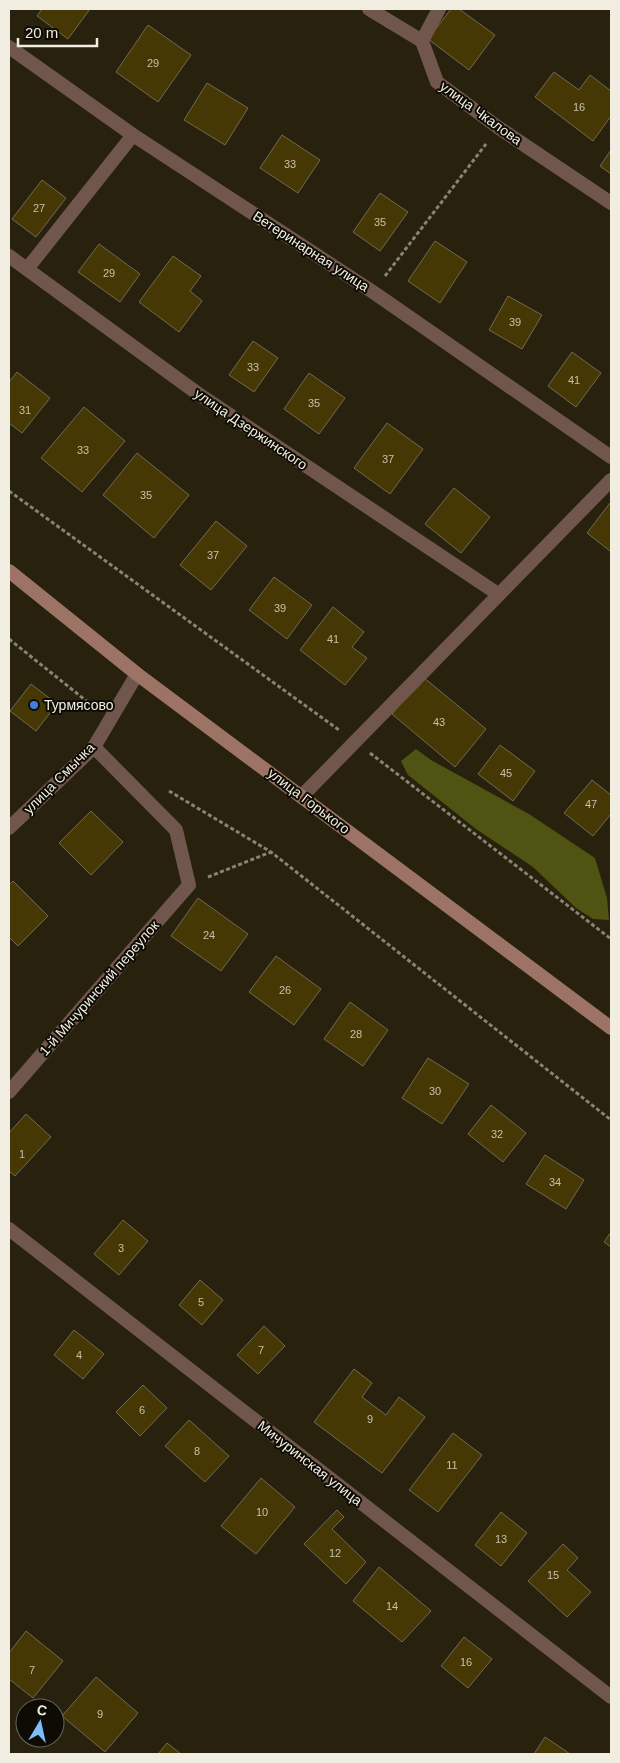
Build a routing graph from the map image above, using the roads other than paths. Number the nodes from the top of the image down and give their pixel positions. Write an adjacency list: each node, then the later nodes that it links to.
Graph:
1 (369, 9): 3 (street)
2 (439, 9): 3 (street)
3 (422, 41): 6 (street, улица Чкалова)
4 (9, 48): 5 (street, Ветеринарная улица)
5 (134, 135): 8 (street); 9 (street, Ветеринарная улица)
6 (611, 203)
7 (9, 256): 8 (street, улица Дзержинского)
8 (27, 269): 12 (street, улица Дзержинского)
9 (611, 457)
10 (611, 480): 12 (street)
11 (9, 571): 13 (main road, улица Горького)
12 (498, 594): 15 (street)
13 (138, 674): 14 (street, улица Смычка); 15 (main road, улица Горького)
14 (94, 746): 16 (street, улица Смычка); 18 (street, 1-й Мичуринский переулок)
15 (302, 796): 17 (main road, улица Горького)
16 (9, 828)
17 (611, 1028)
18 (9, 1092)
19 (9, 1229): 20 (street, Мичуринская улица)
20 (611, 1697)

